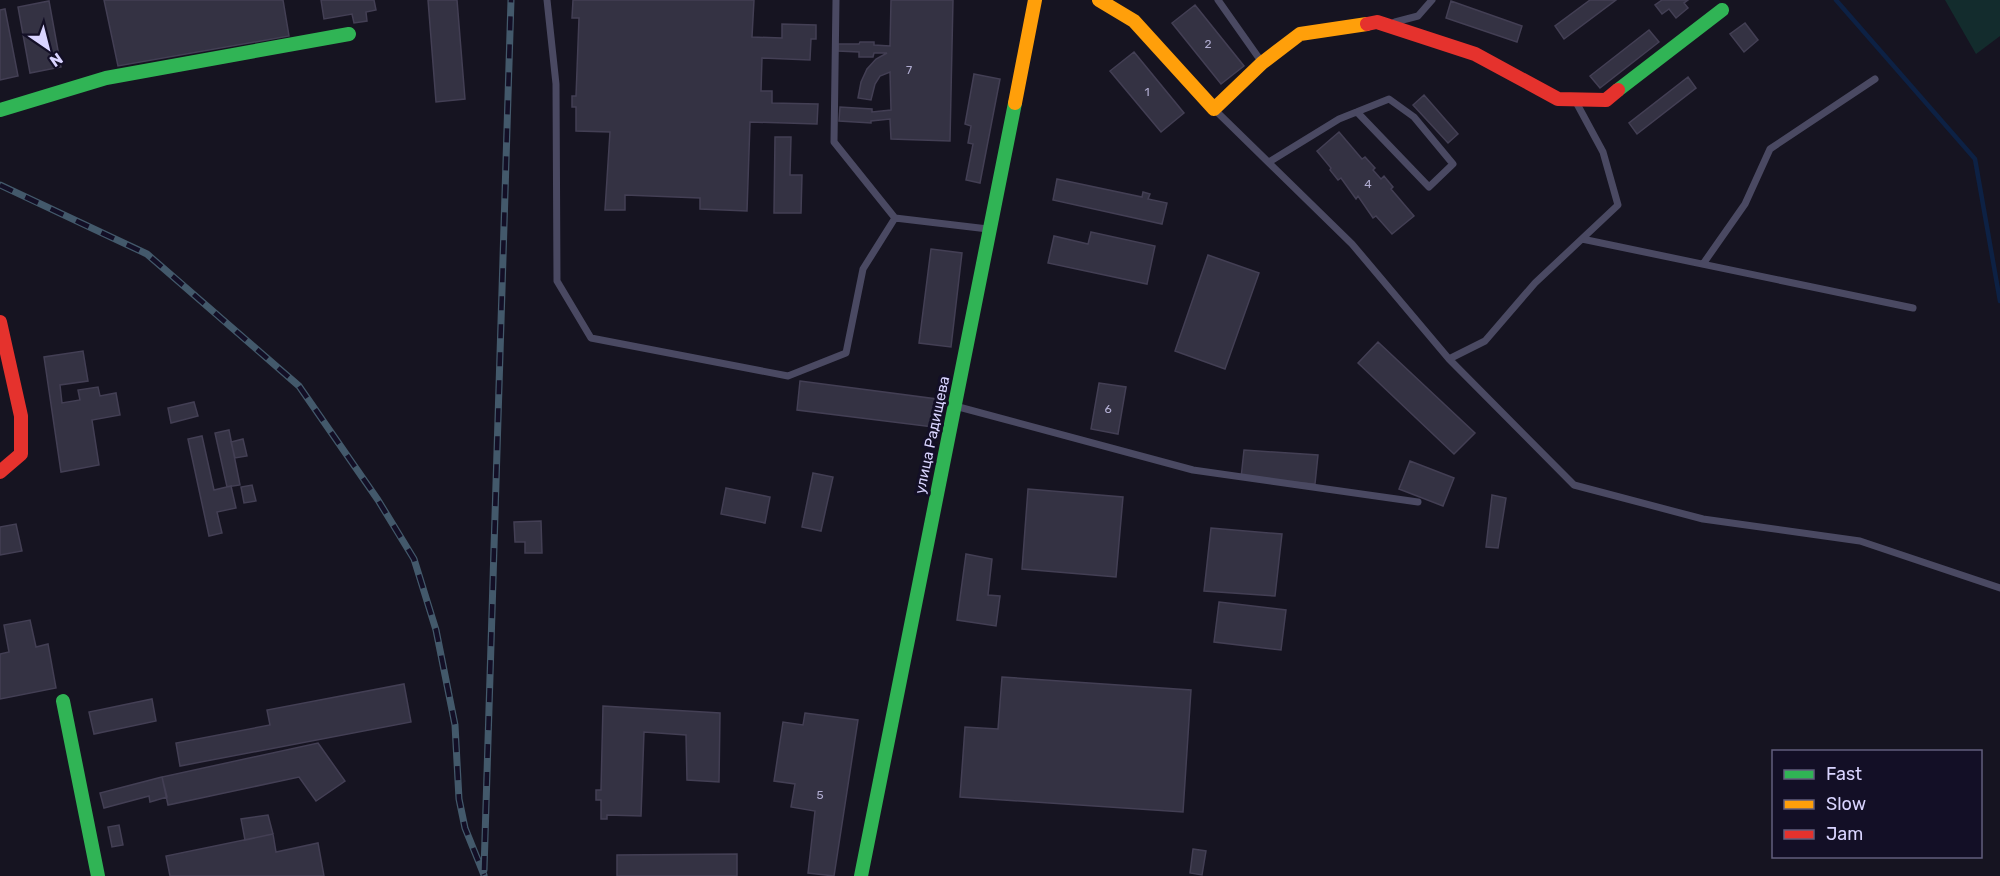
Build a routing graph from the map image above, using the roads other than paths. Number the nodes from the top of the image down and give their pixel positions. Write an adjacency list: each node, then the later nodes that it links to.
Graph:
1 (547, 0): 17 (lane)
2 (836, 0): 17 (lane)
3 (1035, 0): 18 (street, улица Радищева)
4 (1099, 0): 13 (street)
5 (1218, 0): 10 (lane)
6 (1432, 0): 8 (lane)
7 (1725, 8): 12 (street)
8 (1386, 25): 10 (street); 12 (street)
9 (349, 34): 14 (street)
10 (1262, 63): 13 (street)
11 (1875, 79): 20 (lane)
12 (1575, 99): 19 (lane)
13 (1214, 109): 16 (lane)
14 (0, 110)
15 (1357, 112): 15 (lane); 16 (lane)
16 (1269, 162): 23 (lane)
17 (894, 218): 18 (lane)
18 (990, 230): 24 (street, улица Радищева)
19 (1582, 239): 20 (lane); 23 (lane)
20 (1703, 264): 21 (lane)
21 (1913, 308)
22 (0, 322): 25 (street)
23 (1449, 359): 27 (lane)
24 (955, 406): 26 (lane); 30 (street, улица Радищева)
25 (0, 472)
26 (1418, 502)
27 (2000, 588)
28 (63, 701): 29 (street)
29 (98, 876)
30 (861, 876)

